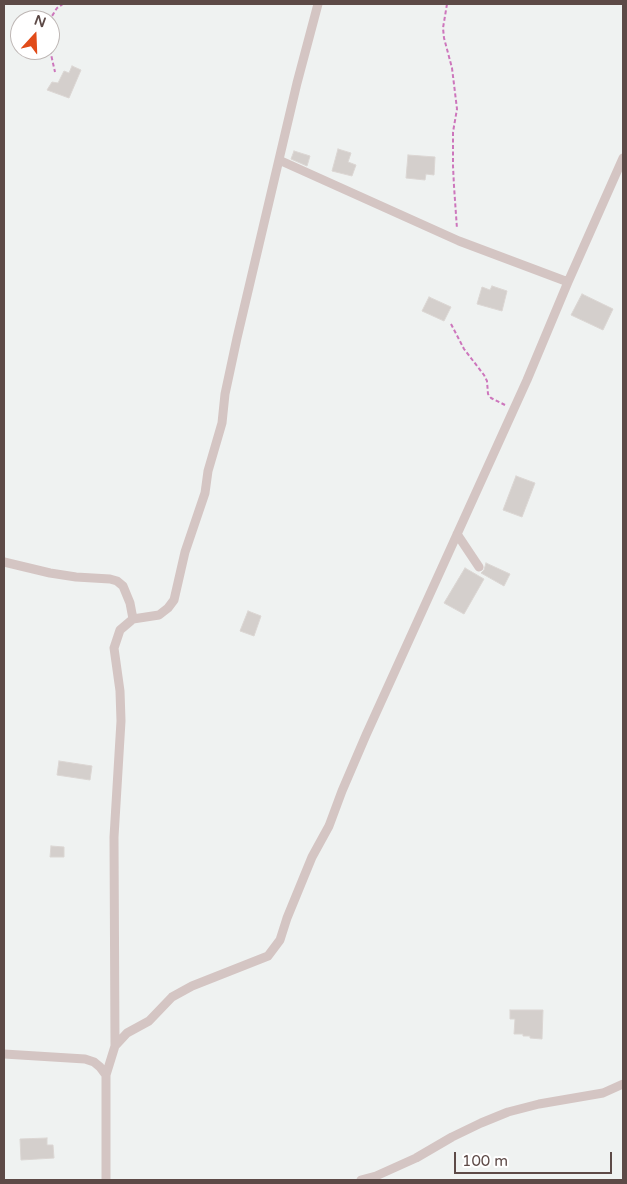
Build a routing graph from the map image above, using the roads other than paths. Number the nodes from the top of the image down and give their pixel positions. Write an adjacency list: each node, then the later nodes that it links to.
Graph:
1 (318, 4): 3 (street)
2 (623, 158): 4 (street)
3 (279, 160): 4 (street); 8 (street)
4 (568, 282): 5 (street)
5 (457, 534): 7 (street); 9 (street)
6 (4, 562): 8 (street)
7 (479, 567)
8 (133, 619): 9 (street)
9 (115, 1046): 11 (street)
10 (4, 1054): 11 (street)
11 (106, 1075): 13 (street)
12 (623, 1084): 14 (street)
13 (106, 1180)
14 (361, 1180)

